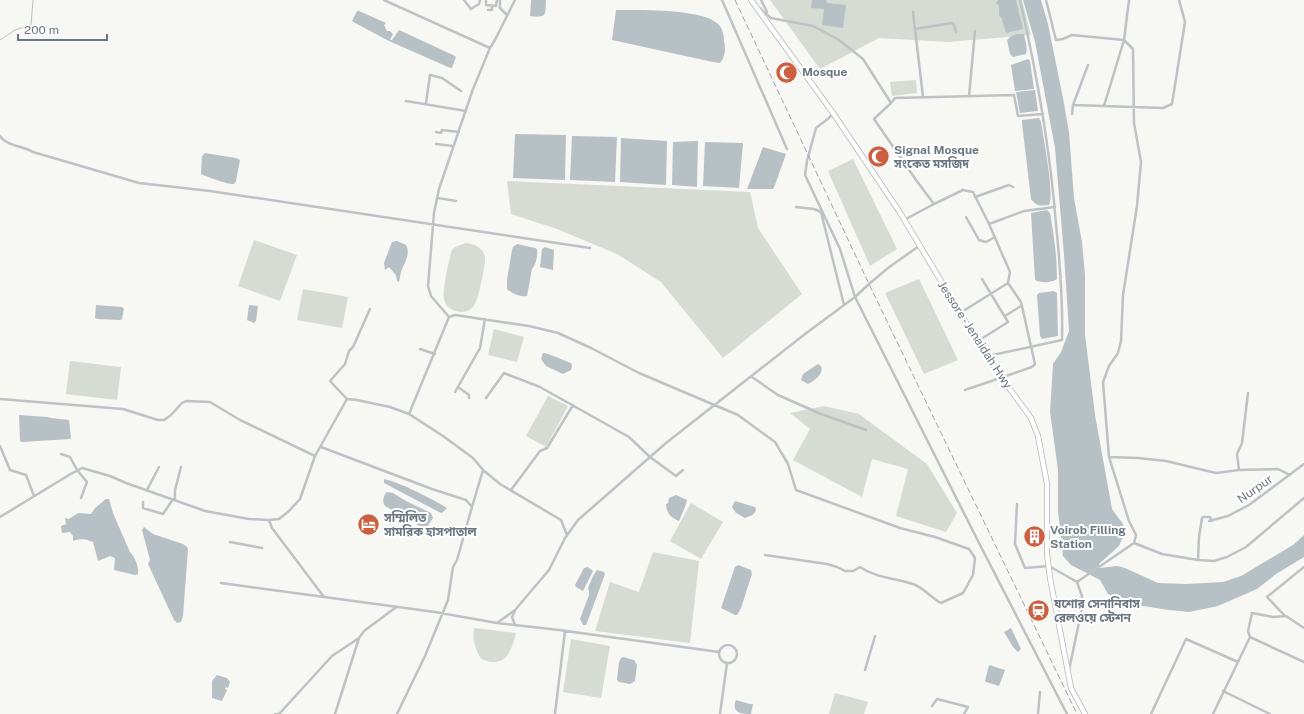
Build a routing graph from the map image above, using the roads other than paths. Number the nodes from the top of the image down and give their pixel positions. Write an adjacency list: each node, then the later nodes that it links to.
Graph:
1 (384, 0): 26 (street)
2 (464, 0): 15 (street)
3 (480, 0): 15 (street)
4 (486, 0): 16 (street)
5 (497, 0): 17 (street)
6 (500, 0): 21 (street)
7 (515, 0): 21 (street)
8 (722, 0): 46 (street)
9 (751, 0): 33 (street); 38 (highway, Jessore - Jenaidah Hwy)
10 (761, 0): 19 (street)
11 (1020, 0): 39 (street)
12 (1046, 0): 25 (street)
13 (1129, 0): 25 (street)
14 (1179, 0): 36 (street)
15 (478, 4): 16 (street)
16 (486, 5): 17 (street)
17 (492, 7): 18 (street)
18 (488, 10)
19 (767, 12)
20 (913, 12): 22 (street)
21 (508, 15): 26 (street)
22 (915, 29): 24 (street); 30 (street)
23 (975, 31): 29 (street)
24 (956, 32)
25 (1124, 40): 35 (street); 36 (street)
26 (490, 48): 37 (street)
27 (1088, 65): 34 (street)
28 (461, 91): 32 (street)
29 (969, 96): 30 (street); 39 (street)
30 (923, 97): 33 (street)
31 (406, 101): 32 (street)
32 (426, 103): 37 (street)
33 (890, 103): 51 (street)
34 (1073, 105): 35 (street); 40 (street)
35 (1104, 106): 36 (street)
36 (1134, 106): 96 (street)
37 (466, 111): 42 (street)
38 (833, 113): 55 (highway, Jessore - Jenaidah Hwy); 64 (street)
39 (1043, 114): 53 (street)
40 (1072, 114)
41 (436, 132): 42 (street)
42 (459, 132): 45 (street)
43 (0, 136): 56 (street)
44 (436, 144): 45 (street)
45 (453, 146): 49 (street)
46 (787, 149)
47 (1013, 187): 48 (street)
48 (975, 197): 51 (street); 57 (street)
49 (438, 198): 50 (street); 56 (street)
50 (456, 201)
51 (934, 204): 55 (street)
52 (796, 206): 65 (street)
53 (1055, 208): 57 (street); 73 (street)
54 (966, 217): 58 (street)
55 (904, 220): 59 (highway, Jessore - Jenaidah Hwy)
56 (434, 224): 60 (street); 70 (street)
57 (989, 224): 58 (street)
58 (995, 237): 62 (street)
59 (919, 246): 64 (street); 68 (highway, Jessore - Jenaidah Hwy)
60 (590, 248)
61 (982, 279): 63 (street)
62 (1008, 283): 63 (street); 66 (street)
63 (991, 293): 68 (street); 69 (street)
64 (856, 297): 65 (street); 154 (street)
65 (844, 305): 77 (street)
66 (1020, 306): 69 (street); 73 (street)
67 (370, 309): 86 (street)
68 (960, 313): 72 (highway, Jessore - Jenaidah Hwy)
69 (1005, 316): 72 (street)
70 (449, 317): 71 (street); 75 (street)
71 (484, 319): 79 (street); 88 (street)
72 (977, 341): 76 (highway, Jessore - Jenaidah Hwy)
73 (1031, 346): 76 (street); 78 (street)
74 (420, 349): 75 (street)
75 (435, 354): 89 (street)
76 (988, 356): 78 (highway, Jessore - Jenaidah Hwy)
77 (752, 377): 88 (street); 90 (street)
78 (1001, 378): 80 (street); 122 (highway, Jessore - Jenaidah Hwy)
79 (458, 387): 81 (street); 83 (street)
80 (965, 390)
81 (455, 392)
82 (1248, 393): 103 (street)
83 (468, 398)
84 (486, 398): 87 (street)
85 (0, 399): 94 (street)
86 (347, 399): 89 (street); 92 (street)
87 (573, 405): 95 (street); 106 (street)
88 (714, 405): 95 (street); 120 (street)
89 (410, 414): 101 (street)
90 (866, 430)
91 (0, 446): 107 (street)
92 (321, 447): 94 (street); 113 (street)
93 (61, 454): 100 (street)
94 (315, 456): 115 (street)
95 (650, 457): 102 (street); 116 (street)
96 (1109, 457): 103 (street); 118 (street)
97 (1304, 464): 104 (street, Nurpur)
98 (159, 467): 105 (street)
99 (181, 467): 110 (street)
100 (77, 470): 105 (street); 107 (street); 108 (street)
101 (483, 470): 106 (street); 113 (street)
102 (683, 470)
103 (1239, 470): 104 (street)
104 (1290, 475): 121 (street, Nurpur)
105 (147, 490): 110 (street)
106 (511, 490): 116 (street)
107 (34, 496): 114 (street)
108 (81, 498)
109 (1304, 498): 121 (street)
110 (174, 500): 111 (street); 115 (street)
111 (143, 502)
112 (1017, 504): 122 (street)
113 (472, 507): 129 (street)
114 (0, 517)
115 (269, 520): 126 (street)
116 (567, 535): 128 (street)
117 (230, 542): 119 (street)
118 (1134, 543): 121 (street); 124 (street)
119 (262, 548)
120 (766, 555)
121 (1198, 560)
122 (1049, 566): 124 (street); 143 (highway, Jessore - Jenaidah Hwy)
123 (1304, 567): 130 (street)
124 (1077, 582): 143 (street)
125 (220, 583): 126 (street)
126 (325, 598): 127 (street)
127 (396, 608): 129 (street); 137 (street)
128 (515, 610): 131 (street); 132 (street)
129 (441, 613): 131 (street); 149 (street)
130 (1286, 616): 133 (street); 136 (street)
131 (497, 623): 132 (street)
132 (515, 625): 134 (street)
133 (1304, 628)
134 (566, 631): 138 (street); 150 (street)
135 (875, 636): 142 (street)
136 (1250, 637): 139 (street); 140 (street)
137 (359, 638): 147 (street); 148 (street)
138 (719, 652): 141 (street); 141 (street)
139 (1238, 662): 144 (street); 156 (street)
140 (1304, 662)
141 (727, 663): 151 (street)
142 (865, 670)
143 (1068, 675): 155 (highway, Jessore - Jenaidah Hwy)
144 (1224, 691): 157 (street); 158 (street)
145 (1040, 692): 153 (street)
146 (932, 706): 152 (street)
147 (275, 714)
148 (335, 714)
149 (397, 714)
150 (555, 714)
151 (720, 714)
152 (964, 714)
153 (1038, 714)
154 (1067, 714)
155 (1085, 714)
156 (1151, 714)
157 (1213, 714)
158 (1270, 714)

